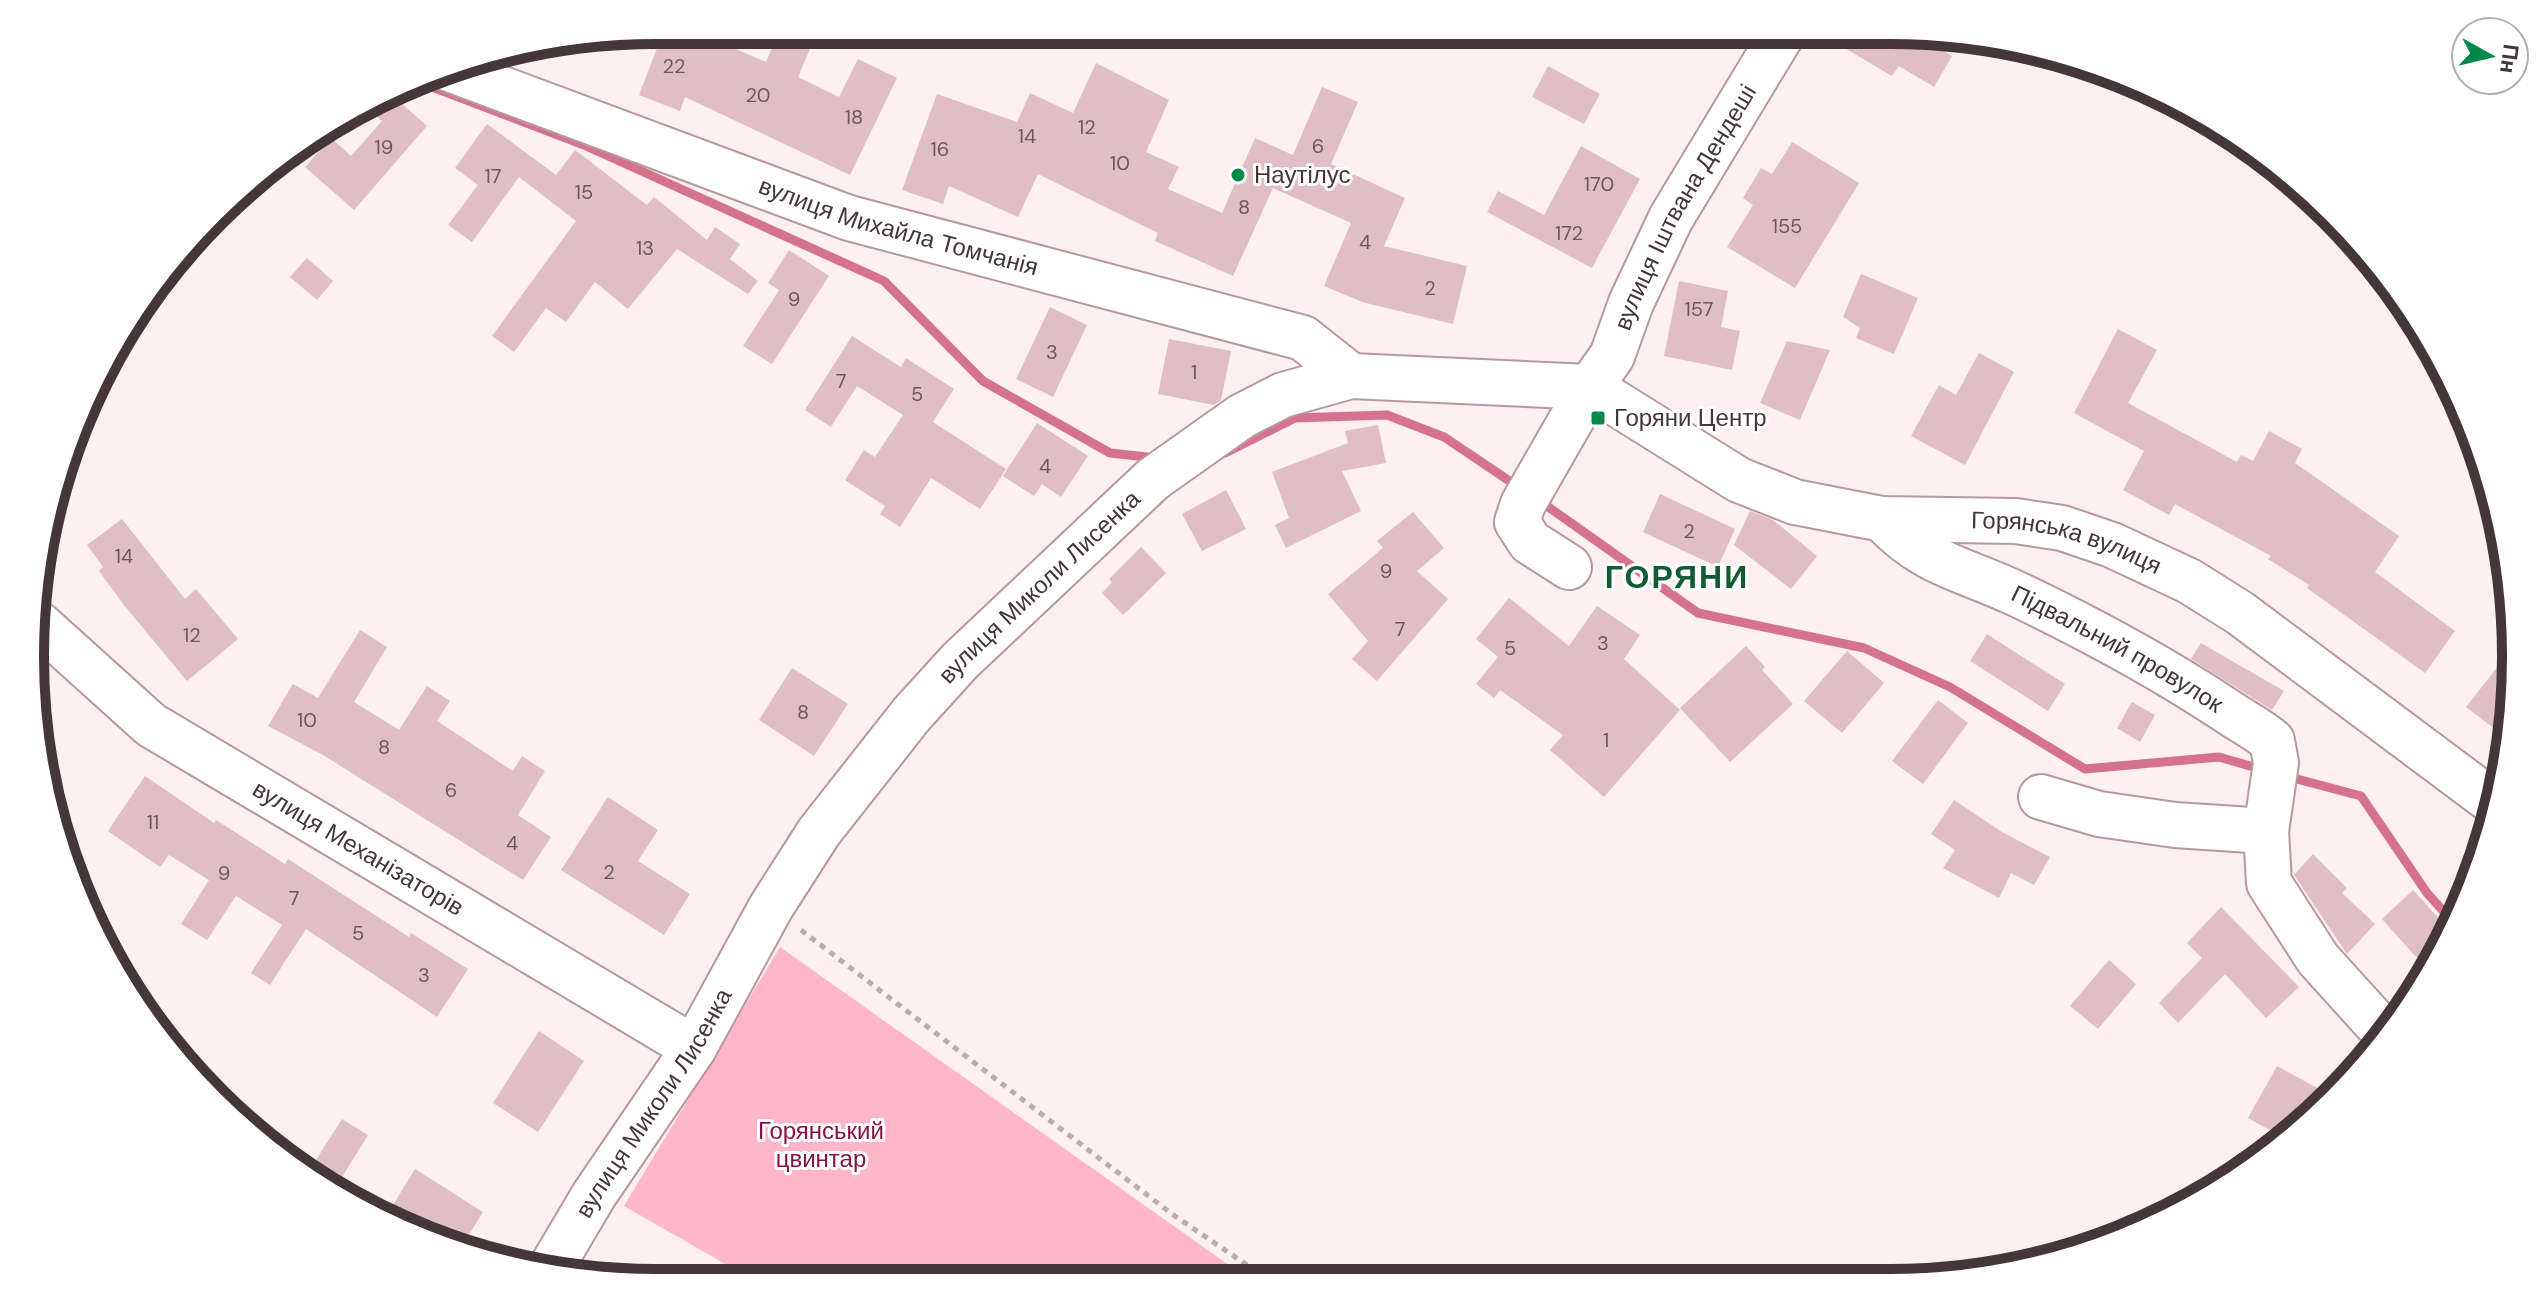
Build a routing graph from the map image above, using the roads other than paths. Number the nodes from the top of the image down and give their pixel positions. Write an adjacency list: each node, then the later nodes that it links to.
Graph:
1 (1776, 44): 4 (street, вулиця Іштвана Дендеші)
2 (466, 75): 3 (street, вулиця Михайла Томчанія)
3 (1351, 376): 4 (street, вулиця Миколи Лисенка); 12 (street, вулиця Миколи Лисенка)
4 (1590, 387): 5 (street, Горянська вулиця); 6 (street)
5 (1882, 519): 8 (street, Горянська вулиця); 10 (street, Підвальний провулок)
6 (1569, 567)
7 (45, 629): 12 (street, вулиця Механізаторів)
8 (2485, 796)
9 (2041, 797): 10 (street)
10 (2266, 831): 11 (street, Підвальний провулок)
11 (2378, 1025)
12 (694, 1048): 13 (street, вулиця Миколи Лисенка)
13 (555, 1260)

